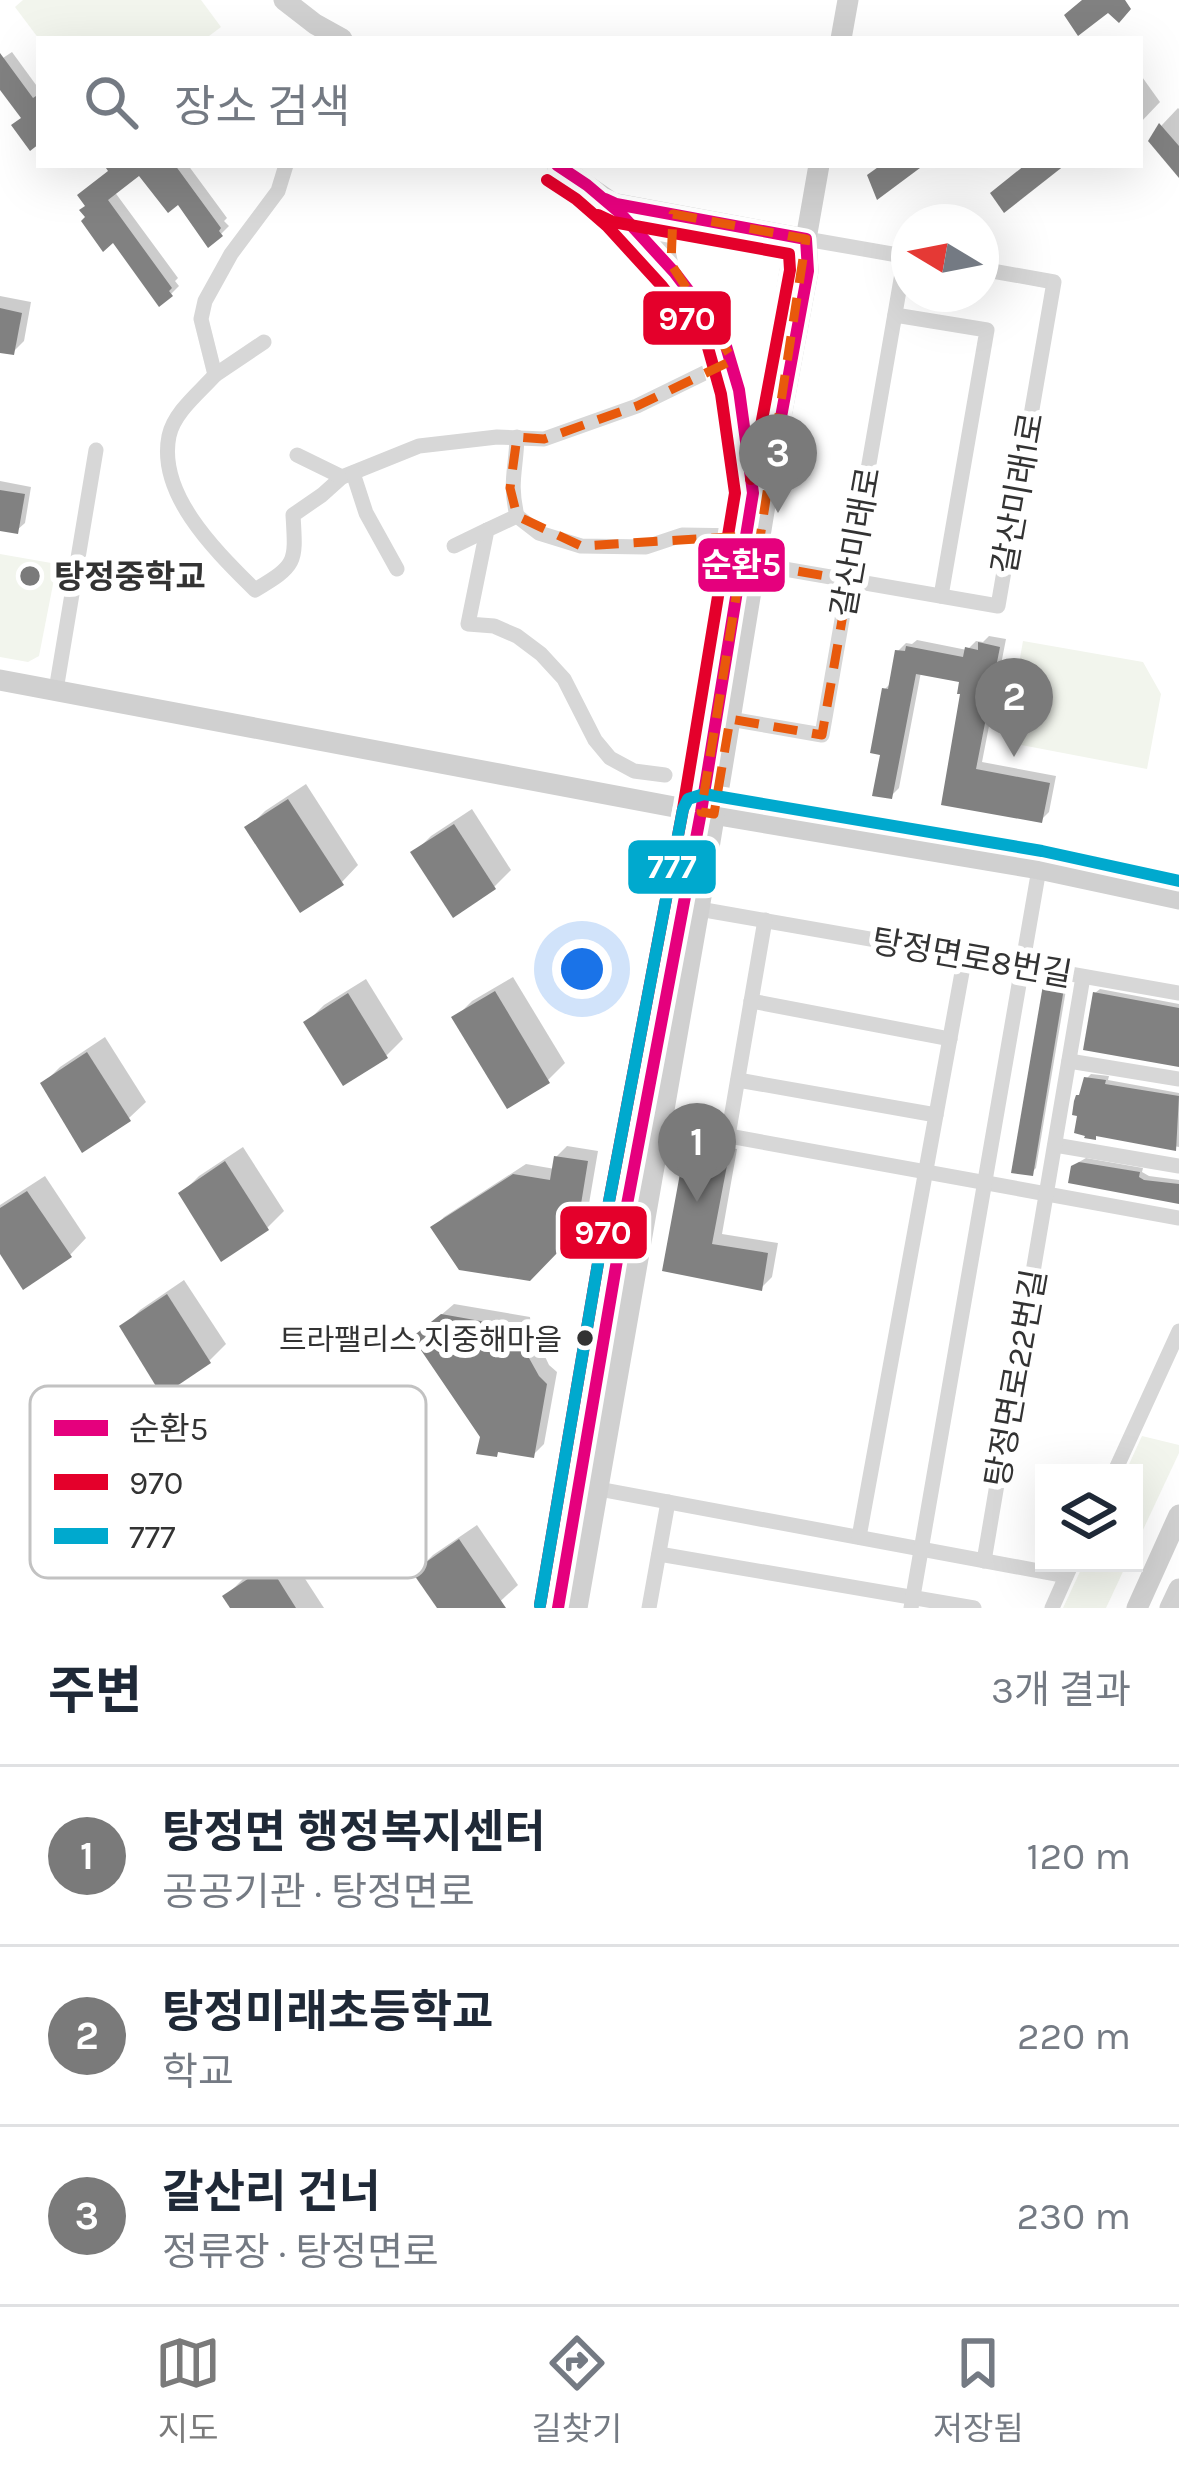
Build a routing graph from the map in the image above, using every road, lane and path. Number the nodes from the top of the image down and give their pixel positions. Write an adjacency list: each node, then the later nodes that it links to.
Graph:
1 (284, 0): 3 (main road)
2 (848, 0): 4 (main road)
3 (338, 36)
4 (842, 36)
5 (285, 168): 18 (street)
6 (561, 168): 8 (main road)
7 (818, 168): 10 (main road)
8 (605, 199): 9 (main road); 13 (street)
9 (673, 214): 10 (main road); 13 (street)
10 (806, 239): 11 (street); 19 (main road); 25 (main road)
11 (891, 253)
12 (999, 272): 33 (street, 갈산미래1로)
13 (675, 273): 17 (street)
14 (896, 312): 15 (street, 갈산미래로)
15 (895, 315): 32 (street, 갈산미래로); 33 (street)
16 (264, 342): 18 (street)
17 (731, 360): 20 (street); 21 (street)
18 (215, 375): 24 (street)
19 (769, 389): 20 (street); 25 (main road)
20 (740, 390): 25 (street)
21 (517, 437): 24 (street); 26 (street)
22 (96, 450): 35 (street)
23 (297, 455): 24 (street)
24 (348, 475): 31 (street)
25 (760, 490): 28 (main road); 30 (main road)
26 (518, 516): 27 (street); 28 (street)
27 (487, 530): 29 (street); 37 (street)
28 (746, 536): 38 (main road)
29 (454, 546)
30 (756, 564): 32 (street, 갈산미래1로); 36 (main road)
31 (397, 569)
32 (849, 580): 33 (street, 갈산미래1로); 36 (street, 갈산미래로)
33 (941, 596)
34 (0, 680): 35 (main road)
35 (56, 690): 38 (main road)
36 (730, 719): 38 (main road)
37 (664, 775)
38 (707, 813): 39 (main road); 41 (main road); 53 (main road)
39 (1039, 869): 40 (main road); 44 (street, 탕정면로22번길)
40 (1179, 899)
41 (699, 908): 42 (street, 탕정면로8번길); 53 (main road)
42 (765, 920): 43 (street, 탕정면로8번길); 47 (street)
43 (964, 956): 44 (street, 탕정면로8번길); 48 (street)
44 (1022, 966): 45 (street, 탕정면로8번길); 58 (street, 탕정면로22번길)
45 (1083, 977): 46 (street, 탕정면로8번길); 49 (street, 탕정면로22번길)
46 (1179, 993)
47 (751, 1001): 48 (street); 51 (street)
48 (950, 1039): 52 (street)
49 (1069, 1061): 50 (street); 55 (street, 탕정면로22번길)
50 (1179, 1079)
51 (738, 1080): 52 (street); 54 (street)
52 (936, 1115): 57 (street)
53 (652, 1122): 54 (street); 63 (main road)
54 (728, 1136): 57 (street)
55 (1054, 1144): 56 (street); 59 (street, 탕정면로22번길)
56 (1179, 1166)
57 (925, 1172): 58 (street); 66 (street)
58 (984, 1183): 59 (street); 67 (street, 탕정면로22번길)
59 (1046, 1194): 60 (street); 69 (street, 탕정면로22번길)
60 (1179, 1217)
61 (1179, 1331): 62 (street)
62 (1118, 1464)
63 (588, 1487): 64 (street); 74 (main road); 75 (main road)
64 (668, 1502): 66 (street); 68 (street)
65 (1179, 1515): 79 (main road)
66 (859, 1538): 67 (street)
67 (921, 1549): 69 (street); 73 (street, 탕정면로22번길)
68 (659, 1554): 73 (street); 76 (street)
69 (984, 1561): 70 (street)
70 (1035, 1566)
71 (1069, 1572): 78 (street)
72 (1179, 1589): 80 (main road)
73 (911, 1603): 77 (street)
74 (558, 1608)
75 (578, 1608)
76 (649, 1608)
77 (974, 1608)
78 (1052, 1608)
79 (1137, 1608)
80 (1170, 1608)

